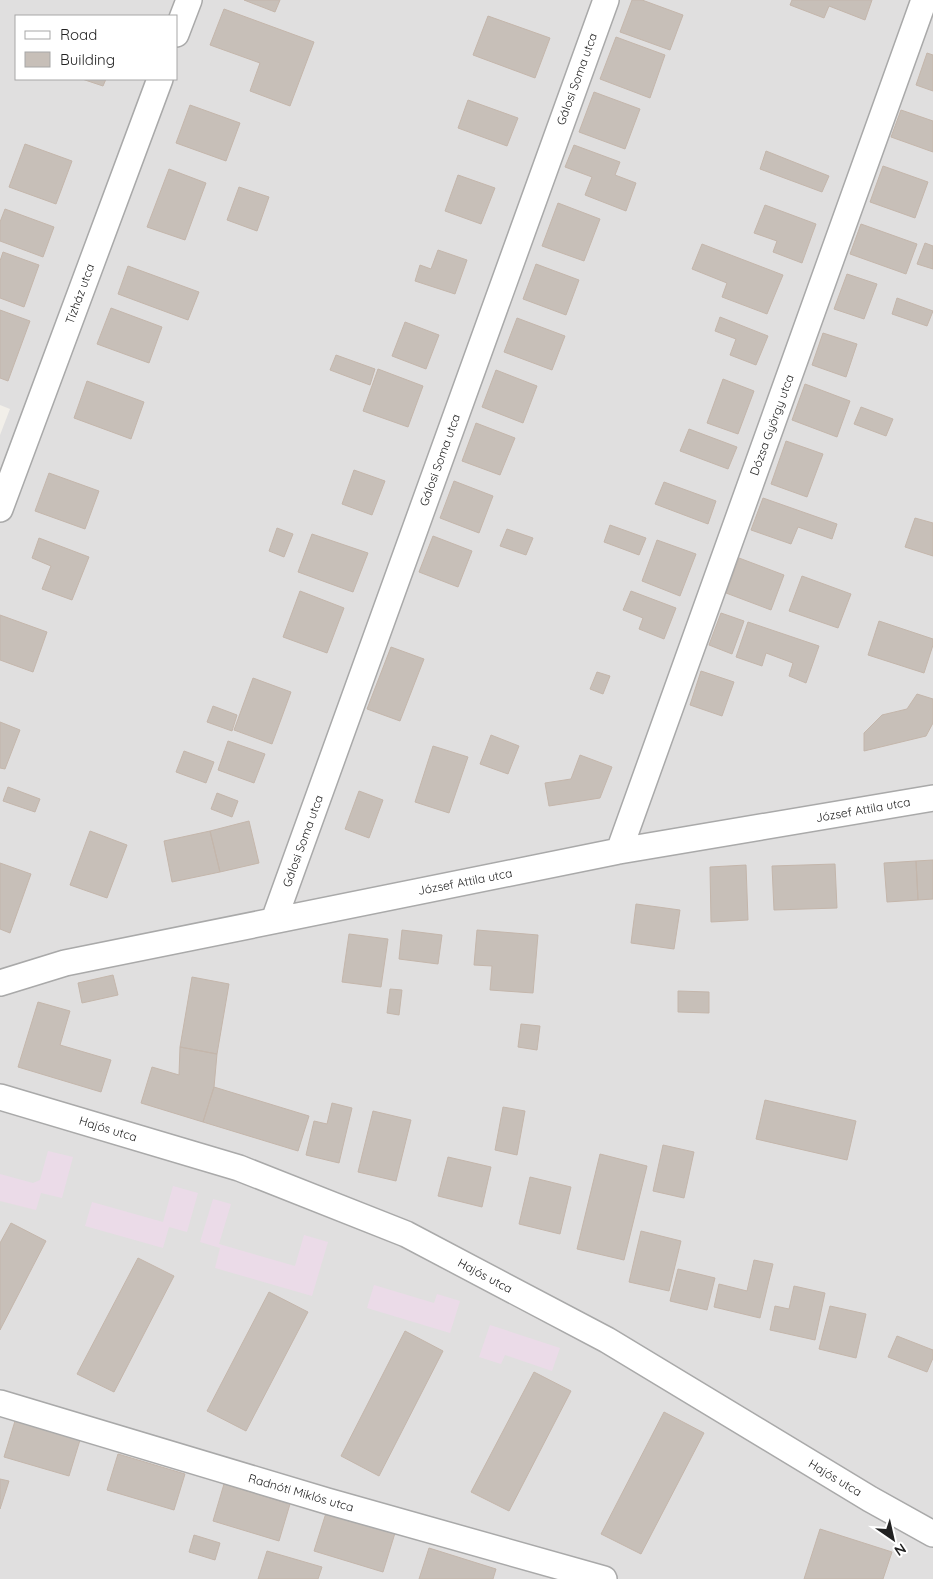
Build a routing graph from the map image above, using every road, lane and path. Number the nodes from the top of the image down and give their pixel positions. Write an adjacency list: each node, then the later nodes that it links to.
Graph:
1 (189, 0): 4 (street)
2 (606, 0): 9 (street, Gálosi Soma utca)
3 (924, 0): 8 (street, Dózsa György utca)
4 (178, 29)
5 (160, 80): 6 (street, Tízház utca)
6 (0, 509)
7 (933, 798): 8 (street, József Attila utca)
8 (619, 851): 9 (street, József Attila utca)
9 (274, 920): 10 (street, József Attila utca)
10 (0, 983)
11 (0, 1097): 13 (street, Hajós utca)
12 (0, 1403): 14 (street, Radnóti Miklós utca)
13 (933, 1534)
14 (604, 1579)

